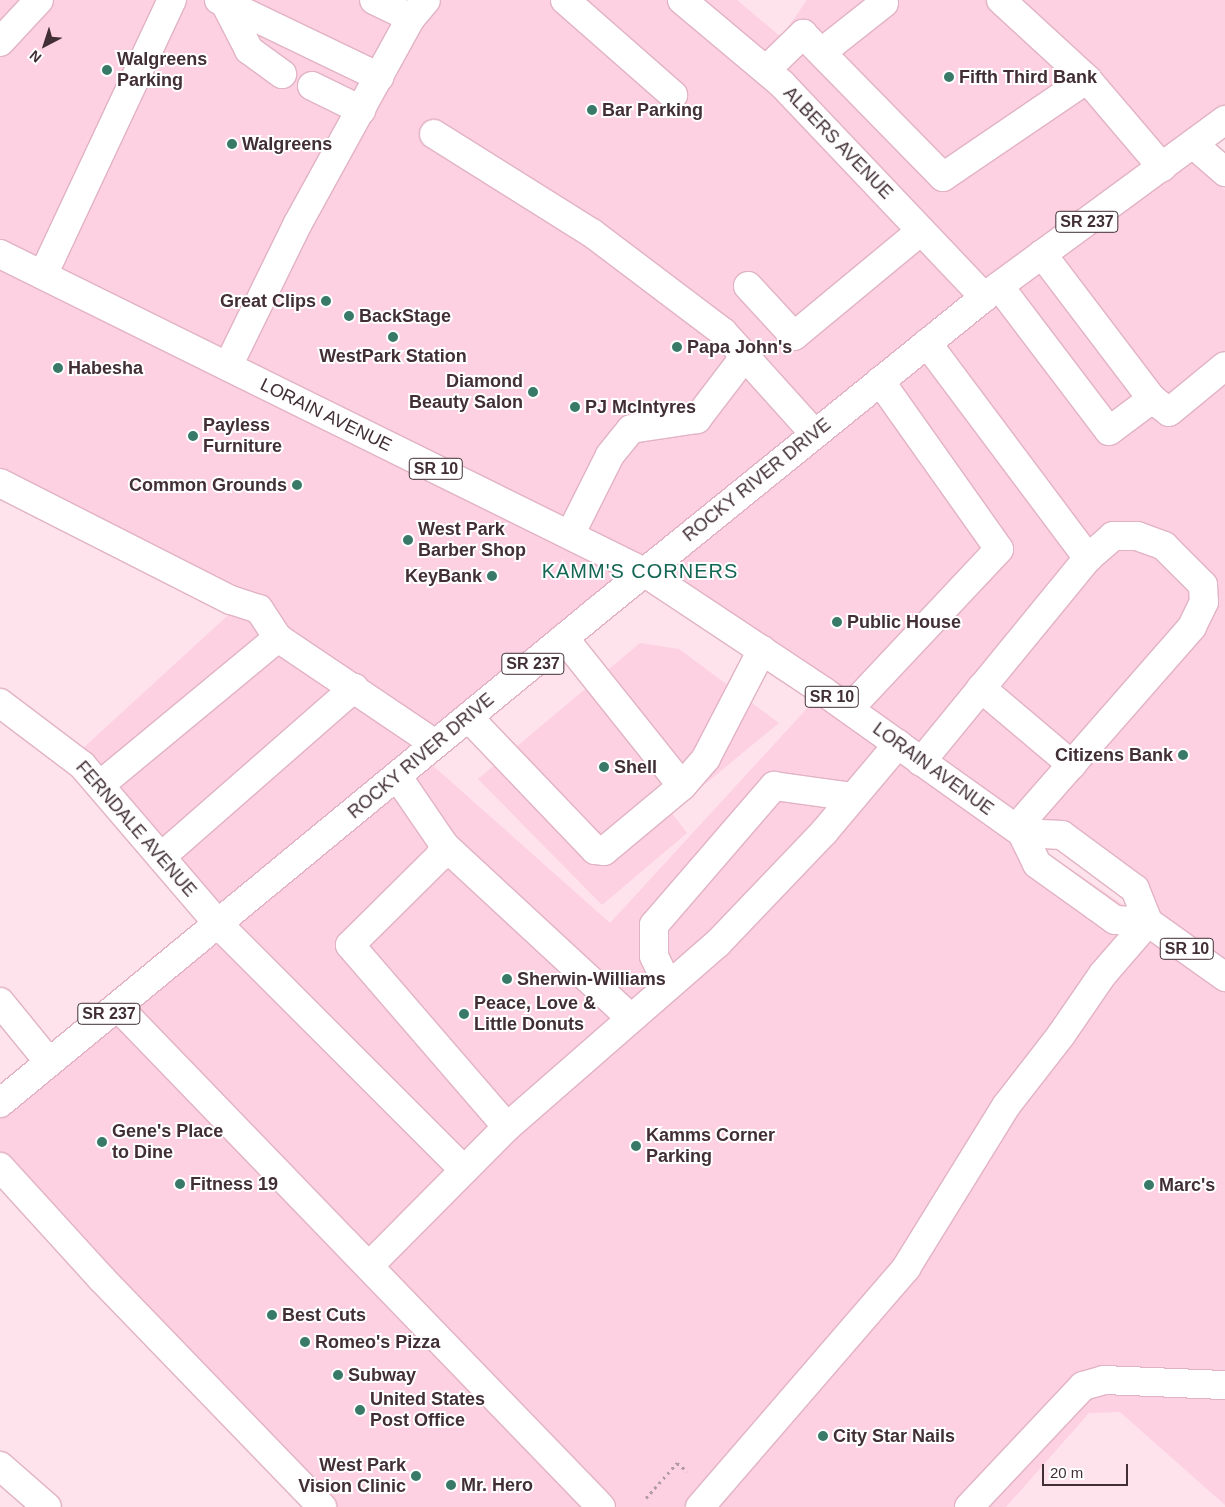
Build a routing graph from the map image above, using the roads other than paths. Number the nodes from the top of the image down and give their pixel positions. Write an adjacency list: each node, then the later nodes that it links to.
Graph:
1 (39, 0): 11 (main road)
2 (172, 0): 28 (main road)
3 (374, 0): 9 (main road)
4 (565, 0): 18 (main road)
5 (682, 0): 13 (main road, ALBERS AVENUE)
6 (1001, 0): 16 (main road)
7 (222, 1): 14 (main road); 15 (main road)
8 (884, 2): 10 (main road)
9 (419, 9): 15 (main road)
10 (851, 13): 12 (main road)
11 (0, 42)
12 (822, 52): 13 (main road); 16 (main road)
13 (766, 70): 25 (main road, ALBERS AVENUE)
14 (282, 74)
15 (379, 77): 19 (main road)
16 (1087, 79): 23 (main road)
17 (312, 86): 19 (main road)
18 (673, 95)
19 (361, 110): 33 (main road)
20 (1225, 120): 22 (main road, ROCKY RIVER DRIVE / SR 237)
21 (434, 134): 32 (main road)
22 (1194, 144): 23 (main road, ROCKY RIVER DRIVE / SR 237); 24 (main road)
23 (1162, 167): 27 (main road, ROCKY RIVER DRIVE / SR 237)
24 (1225, 172)
25 (921, 231): 29 (main road); 30 (main road, ALBERS AVENUE)
26 (0, 254): 28 (main road, LORAIN AVENUE / SR 10)
27 (1042, 254): 30 (main road, ROCKY RIVER DRIVE / SR 237); 36 (main road)
28 (43, 275): 33 (main road, LORAIN AVENUE / SR 10)
29 (748, 286)
30 (991, 291): 31 (main road, ROCKY RIVER DRIVE / SR 237); 36 (main road, ALBERS AVENUE)
31 (927, 343): 35 (main road, ROCKY RIVER DRIVE / SR 237); 40 (main road)
32 (745, 356): 37 (main road); 39 (main road)
33 (228, 366): 39 (main road, LORAIN AVENUE / SR 10)
34 (1225, 366): 36 (main road)
35 (880, 381): 37 (main road, ROCKY RIVER DRIVE / SR 237); 48 (main road)
36 (1152, 399)
37 (815, 434): 41 (main road, ROCKY RIVER DRIVE / SR 237)
38 (0, 483): 42 (main road)
39 (570, 535): 41 (main road, LORAIN AVENUE / SR 10)
40 (1088, 558): 46 (main road); 53 (main road)
41 (644, 572): 43 (main road, ROCKY RIVER DRIVE / SR 237); 44 (main road, LORAIN AVENUE / SR 10)
42 (278, 638): 45 (main road); 55 (main road)
43 (564, 638): 49 (main road, ROCKY RIVER DRIVE / SR 237); 56 (main road)
44 (762, 650): 48 (main road, LORAIN AVENUE / SR 10); 56 (main road)
45 (354, 688): 50 (main road); 60 (main road)
46 (981, 688): 52 (main road); 53 (main road)
47 (0, 703): 55 (main road, FERNDALE AVENUE)
48 (849, 709): 51 (main road, LORAIN AVENUE / SR 10)
49 (468, 717): 50 (main road, ROCKY RIVER DRIVE / SR 237); 56 (main road)
50 (435, 744): 54 (main road, ROCKY RIVER DRIVE / SR 237)
51 (898, 744): 52 (main road, LORAIN AVENUE / SR 10); 57 (main road)
52 (921, 762): 58 (main road, LORAIN AVENUE / SR 10)
53 (1072, 765): 58 (main road)
54 (397, 776): 59 (main road); 62 (main road, ROCKY RIVER DRIVE / SR 237)
55 (100, 785): 60 (main road, FERNDALE AVENUE)
56 (682, 786)
57 (854, 797): 64 (main road); 64 (main road)
58 (1019, 831): 61 (main road, LORAIN AVENUE / SR 10); 61 (main road, SR 10)
59 (445, 846): 67 (main road); 70 (main road)
60 (161, 857): 62 (main road, FERNDALE AVENUE)
61 (1148, 922): 63 (main road, SR 10); 79 (main road)
62 (219, 925): 66 (main road, ROCKY RIVER DRIVE / SR 237); 72 (main road, FERNDALE AVENUE)
63 (1224, 974)
64 (668, 986): 67 (main road)
65 (0, 1002): 68 (main road)
66 (118, 1007): 68 (main road, ROCKY RIVER DRIVE / SR 237); 73 (main road)
67 (631, 1018): 70 (main road)
68 (49, 1062): 69 (main road, ROCKY RIVER DRIVE / SR 237)
69 (0, 1104)
70 (507, 1127): 72 (main road)
71 (0, 1167): 77 (main road)
72 (464, 1170): 73 (main road)
73 (369, 1266): 78 (main road)
74 (1225, 1385): 80 (main road)
75 (0, 1466): 76 (main road)
76 (47, 1507)
77 (322, 1507)
78 (601, 1507)
79 (700, 1507)
80 (969, 1507)

